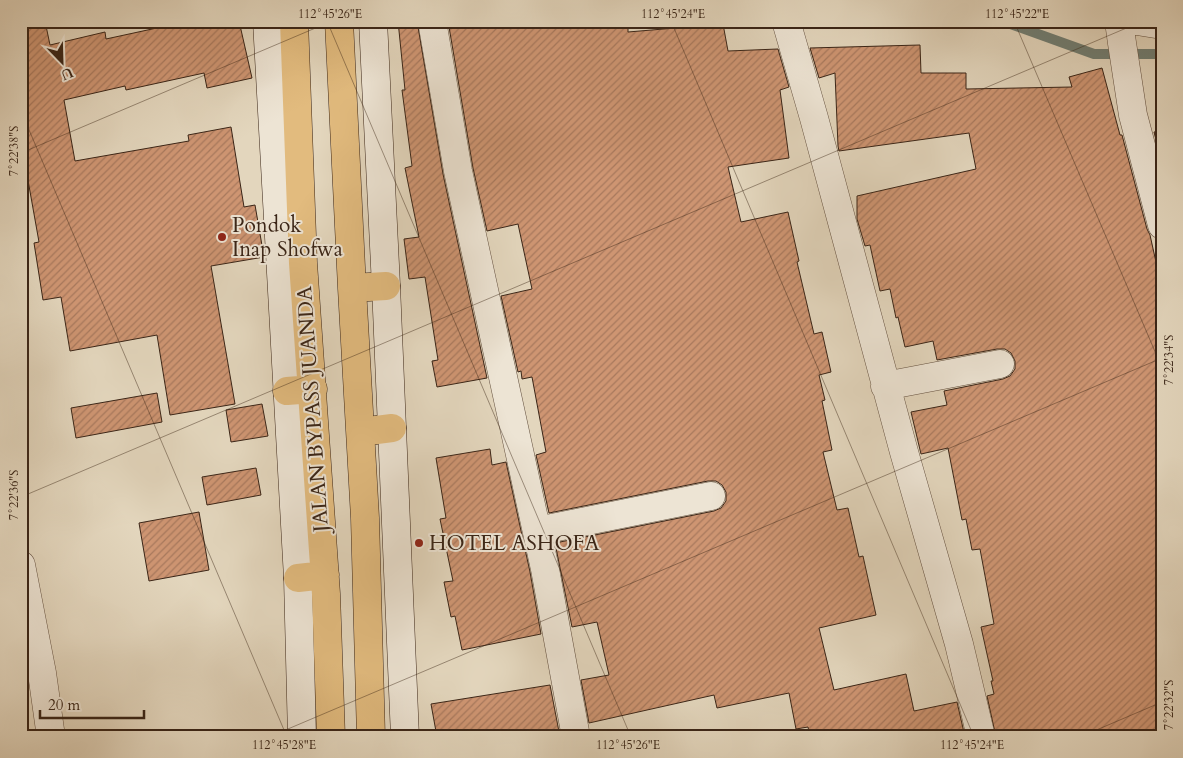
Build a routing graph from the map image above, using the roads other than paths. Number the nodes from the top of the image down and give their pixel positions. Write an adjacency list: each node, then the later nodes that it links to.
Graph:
1 (267, 21): 15 (street)
2 (294, 21): 15 (highway, JALAN BYPASS JUANDA)
3 (339, 21): 12 (highway, JALAN BYPASS JUANDA)
4 (373, 21): 11 (street)
5 (432, 21): 19 (street)
6 (786, 21): 14 (street)
7 (1136, 21): 8 (street)
8 (1162, 25)
9 (1122, 43): 10 (street)
10 (1162, 225)
11 (386, 286): 12 (highway); 16 (street)
12 (352, 288): 17 (highway, JALAN BYPASS JUANDA)
13 (1000, 364): 14 (street)
14 (885, 386): 30 (street)
15 (300, 390): 21 (highway, JALAN BYPASS JUANDA); 22 (street)
16 (392, 428): 17 (highway); 28 (street)
17 (361, 432): 27 (highway, JALAN BYPASS JUANDA)
18 (711, 496): 19 (street)
19 (537, 531): 29 (street)
20 (21, 565): 23 (street)
21 (325, 575): 22 (highway); 26 (highway, JALAN BYPASS JUANDA)
22 (298, 578): 25 (street)
23 (24, 594): 24 (street)
24 (51, 737)
25 (302, 737)
26 (331, 737)
27 (372, 737)
28 (405, 737)
29 (576, 737)
30 (981, 737)

